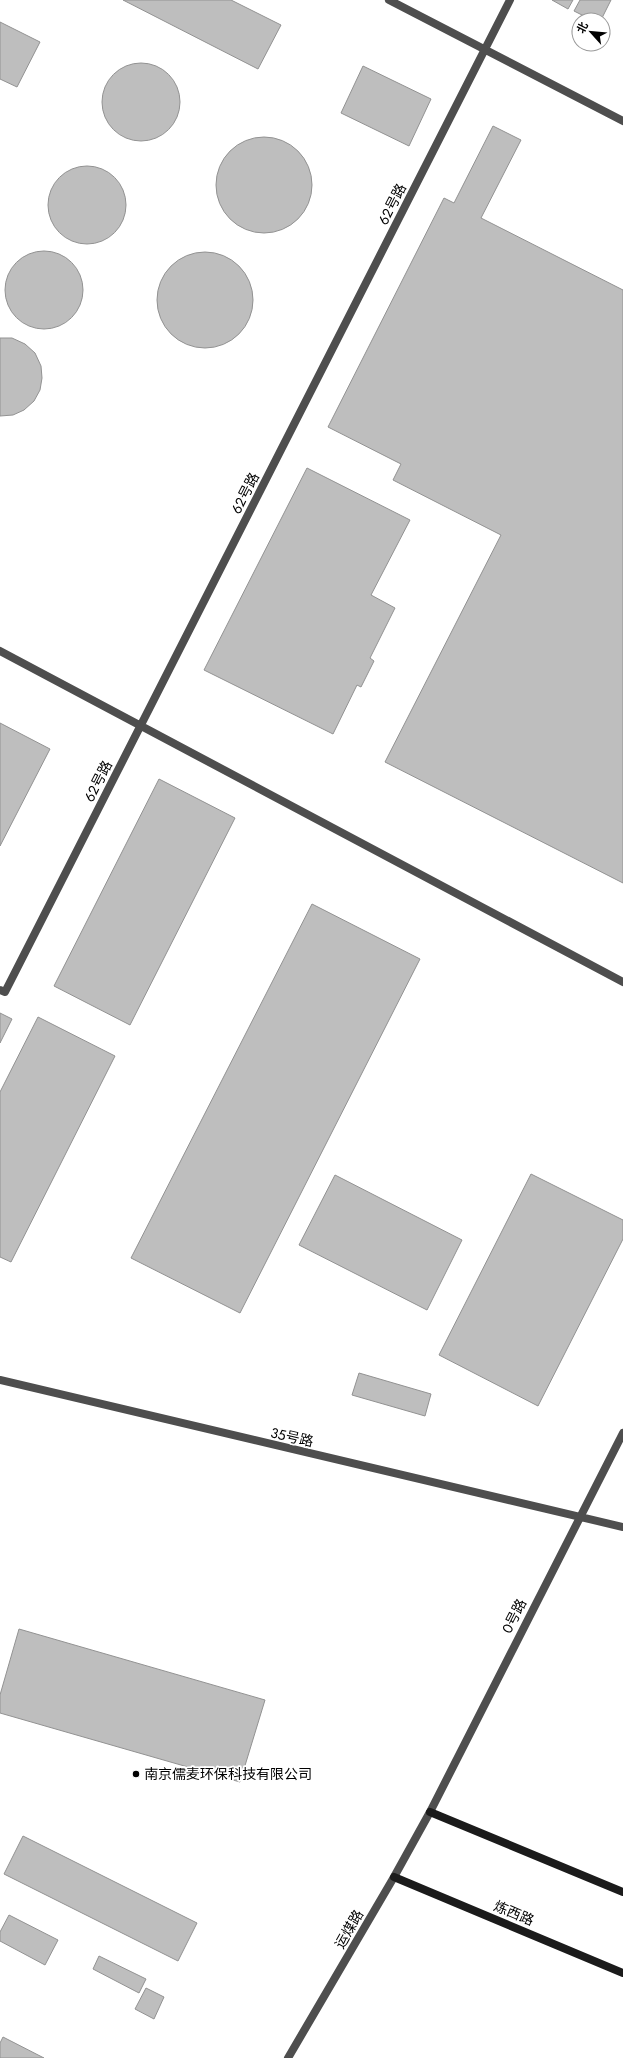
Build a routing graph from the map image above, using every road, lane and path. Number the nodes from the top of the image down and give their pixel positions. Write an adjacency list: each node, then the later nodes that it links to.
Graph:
1 (390, 0): 3 (street)
2 (510, 0): 3 (street, 62号路)
3 (484, 50): 4 (street); 6 (street, 62号路)
4 (623, 121)
5 (0, 651): 6 (street)
6 (141, 726): 7 (street); 8 (street, 62号路)
7 (623, 982)
8 (0, 990)
9 (0, 1380): 11 (street, 35号路)
10 (623, 1433): 11 (street, 0号路)
11 (579, 1518): 12 (street, 35号路); 13 (street, 0号路)
12 (623, 1527)
13 (430, 1812): 14 (street, 运煤路); 15 (main road)
14 (394, 1877): 16 (main road, 炼西路); 17 (street, 运煤路)
15 (623, 1892)
16 (623, 1973)
17 (288, 2058)

